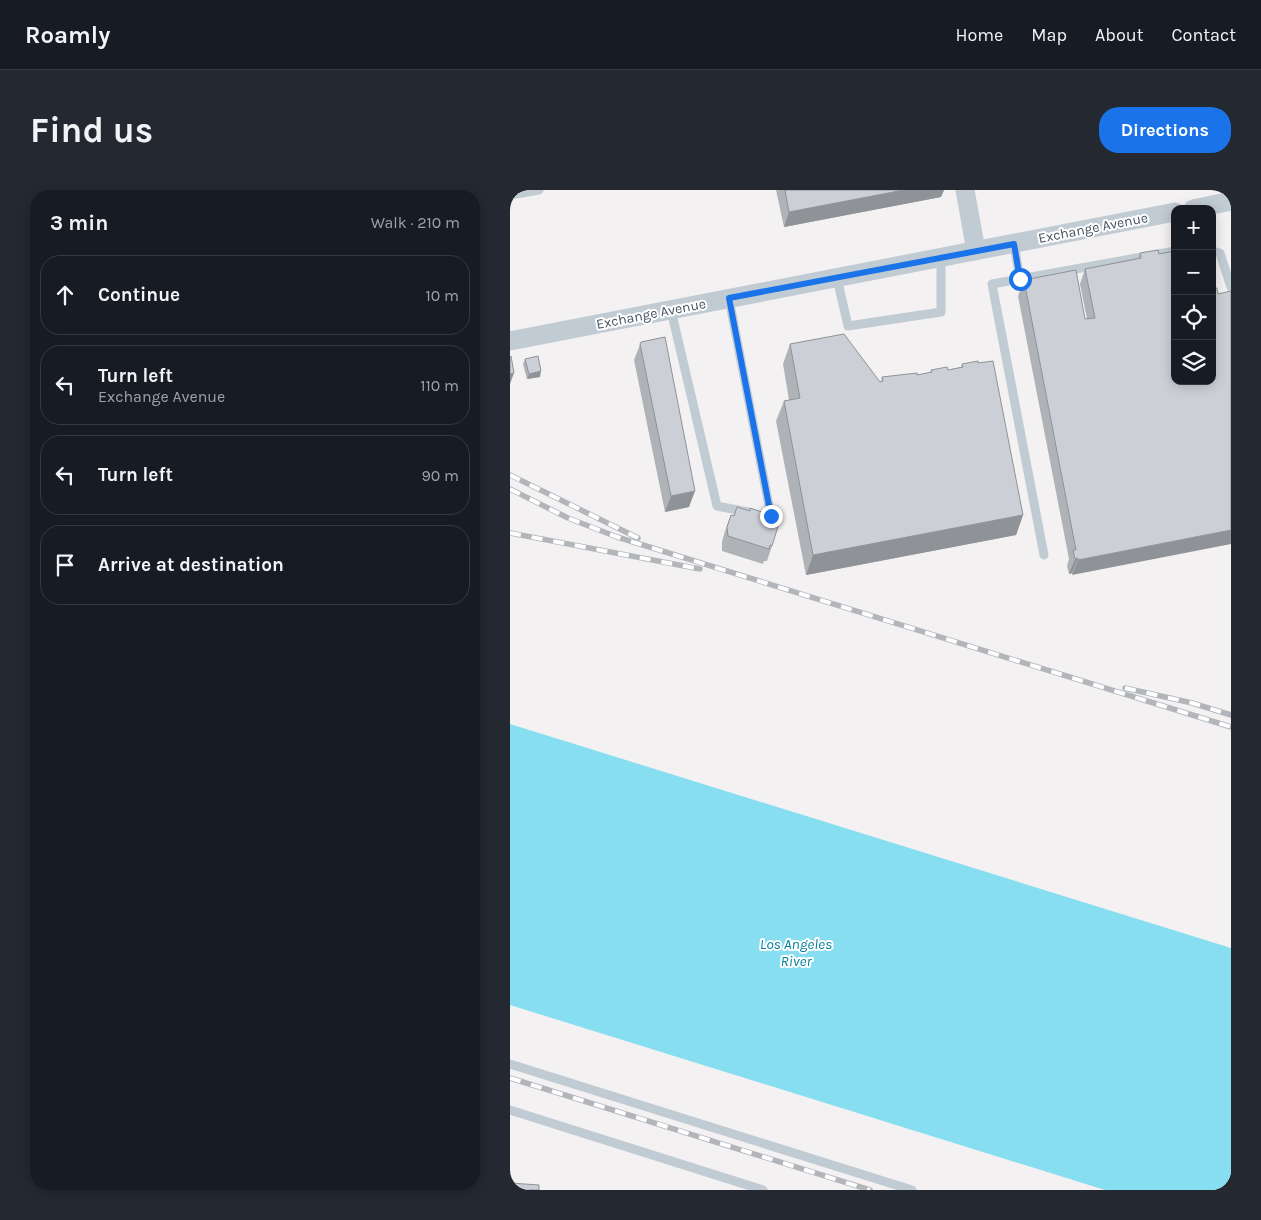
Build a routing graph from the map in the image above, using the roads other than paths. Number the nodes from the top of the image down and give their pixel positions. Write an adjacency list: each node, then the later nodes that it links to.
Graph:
1 (540, 190): 3 (lane)
2 (964, 190): 8 (street)
3 (510, 195)
4 (1231, 201): 5 (street)
5 (1212, 205)
6 (1171, 213): 7 (street, Exchange Avenue)
7 (1014, 244): 8 (street, Exchange Avenue); 13 (lane)
8 (976, 251): 11 (street, Exchange Avenue)
9 (1216, 252): 14 (lane)
10 (1171, 253): 13 (lane)
11 (941, 258): 12 (street, Exchange Avenue); 12 (lane)
12 (836, 278): 15 (street, Exchange Avenue)
13 (1020, 279): 18 (lane)
14 (1231, 287)
15 (729, 298): 16 (street, Exchange Avenue); 16 (lane)
16 (671, 310): 17 (street, Exchange Avenue)
17 (510, 341)
18 (1044, 555)
19 (510, 1064): 22 (lane)
20 (510, 1110): 21 (lane)
21 (763, 1190)
22 (912, 1190)

